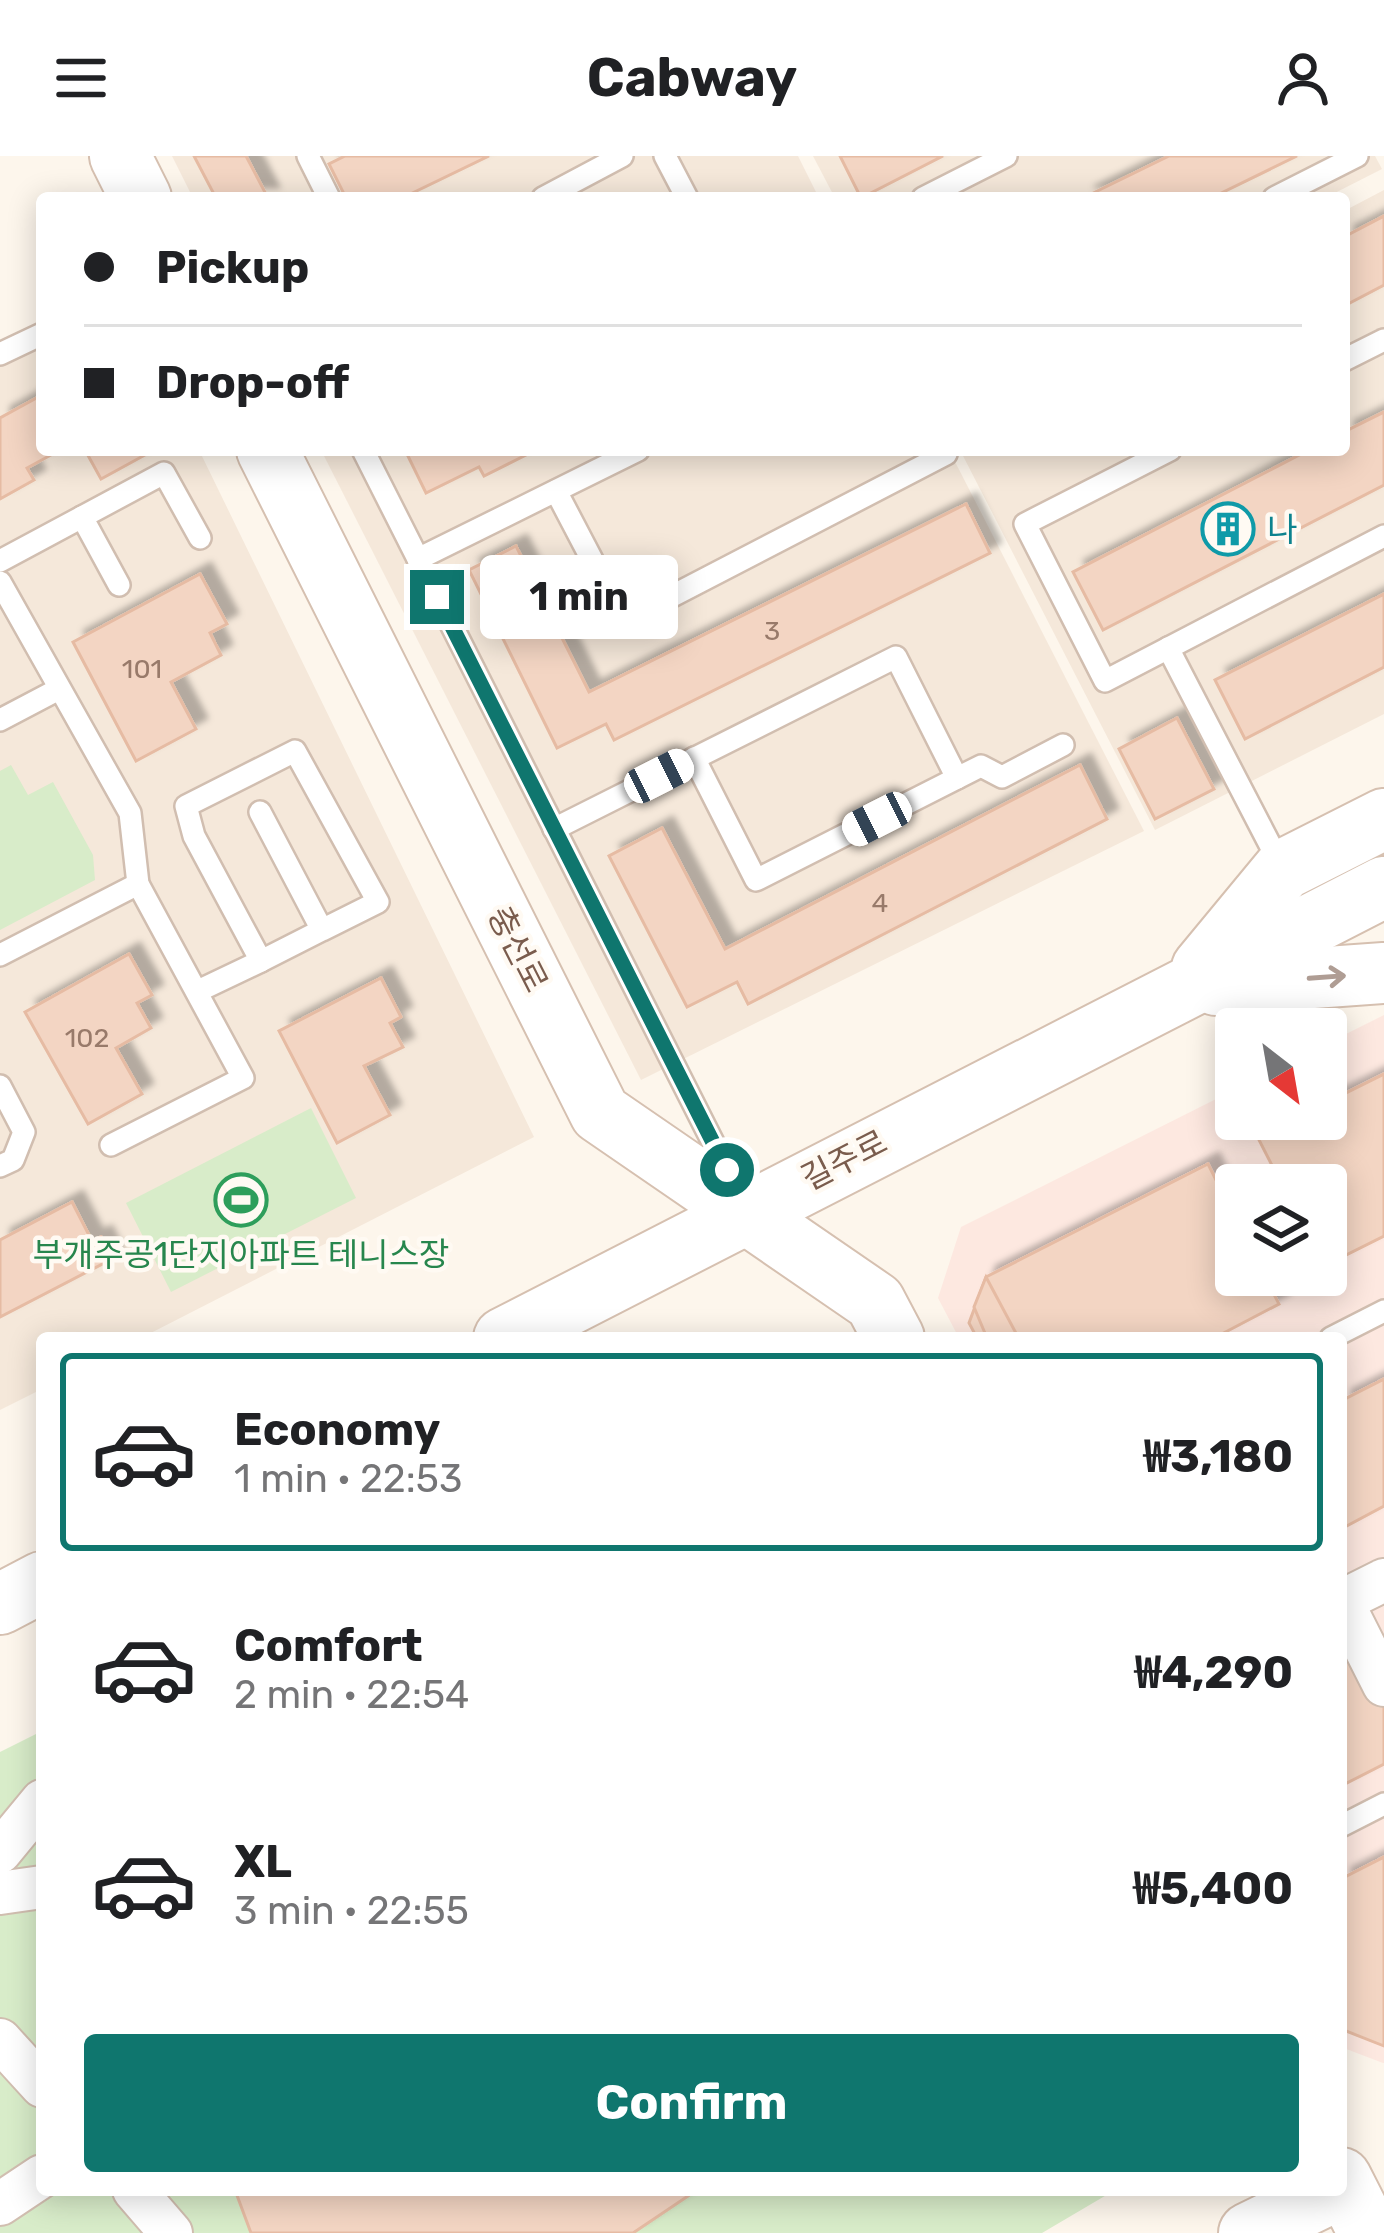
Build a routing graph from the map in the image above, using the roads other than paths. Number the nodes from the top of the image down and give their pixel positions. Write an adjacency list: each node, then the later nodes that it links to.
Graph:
1 (120, 156): 7 (main road)
2 (308, 156): 8 (lane)
3 (622, 156): 9 (lane)
4 (664, 156): 10 (lane)
5 (1006, 156): 11 (lane)
6 (1357, 156): 12 (lane)
7 (138, 192)
8 (326, 192)
9 (554, 192)
10 (684, 192)
11 (935, 192)
12 (1286, 192)
13 (36, 337): 15 (lane)
14 (1384, 340): 16 (lane)
15 (0, 354)
16 (1350, 357)
17 (271, 456): 51 (main road, 충선로)
18 (366, 456): 26 (lane)
19 (626, 456): 22 (lane)
20 (942, 456): 22 (lane)
21 (1158, 456): 30 (lane)
22 (556, 490): 26 (lane)
23 (82, 517): 25 (lane); 27 (lane); 29 (lane)
24 (1384, 536): 30 (lane)
25 (200, 538)
26 (418, 559): 38 (lane)
27 (0, 561)
28 (0, 582): 31 (lane)
29 (119, 585)
30 (1168, 648): 39 (lane)
31 (59, 689): 32 (lane); 40 (lane)
32 (0, 720)
33 (1063, 745): 35 (lane)
34 (694, 758): 35 (lane); 35 (lane); 38 (lane)
35 (957, 778)
36 (260, 812): 42 (lane)
37 (1384, 819): 39 (main road, 길주로)
38 (554, 829): 51 (lane)
39 (1283, 870): 46 (main road, 길주로)
40 (138, 884): 43 (lane); 47 (lane)
41 (1384, 886): 46 (main road, 길주로)
42 (322, 930): 44 (lane); 44 (lane)
43 (0, 955)
44 (261, 961): 47 (lane)
45 (1384, 973): 46 (main road, 길주로, one-way to 45)
46 (1186, 987): 51 (main road, 길주로)
47 (198, 992): 49 (lane)
48 (0, 1086): 50 (lane)
49 (111, 1145)
50 (0, 1166)
51 (747, 1209): 53 (main road, 길주로); 54 (main road, 충선로)
52 (1384, 1311): 55 (lane)
53 (515, 1332)
54 (891, 1332)
55 (1343, 1332)
56 (1384, 1580): 58 (street)
57 (36, 1585): 59 (main road)
58 (1347, 1598)
59 (0, 1604)
60 (1347, 1613): 61 (street)
61 (1384, 1684)
62 (1384, 1804): 64 (lane)
63 (36, 1809): 65 (street)
64 (1347, 1823)
65 (0, 1852)
66 (36, 1888): 67 (street)
67 (0, 1893)
68 (0, 2040): 69 (street)
69 (36, 2079)
70 (36, 2180): 73 (street)
71 (139, 2196): 74 (street)
72 (1338, 2196): 75 (main road)
73 (0, 2204)
74 (171, 2233)
75 (1249, 2233)

